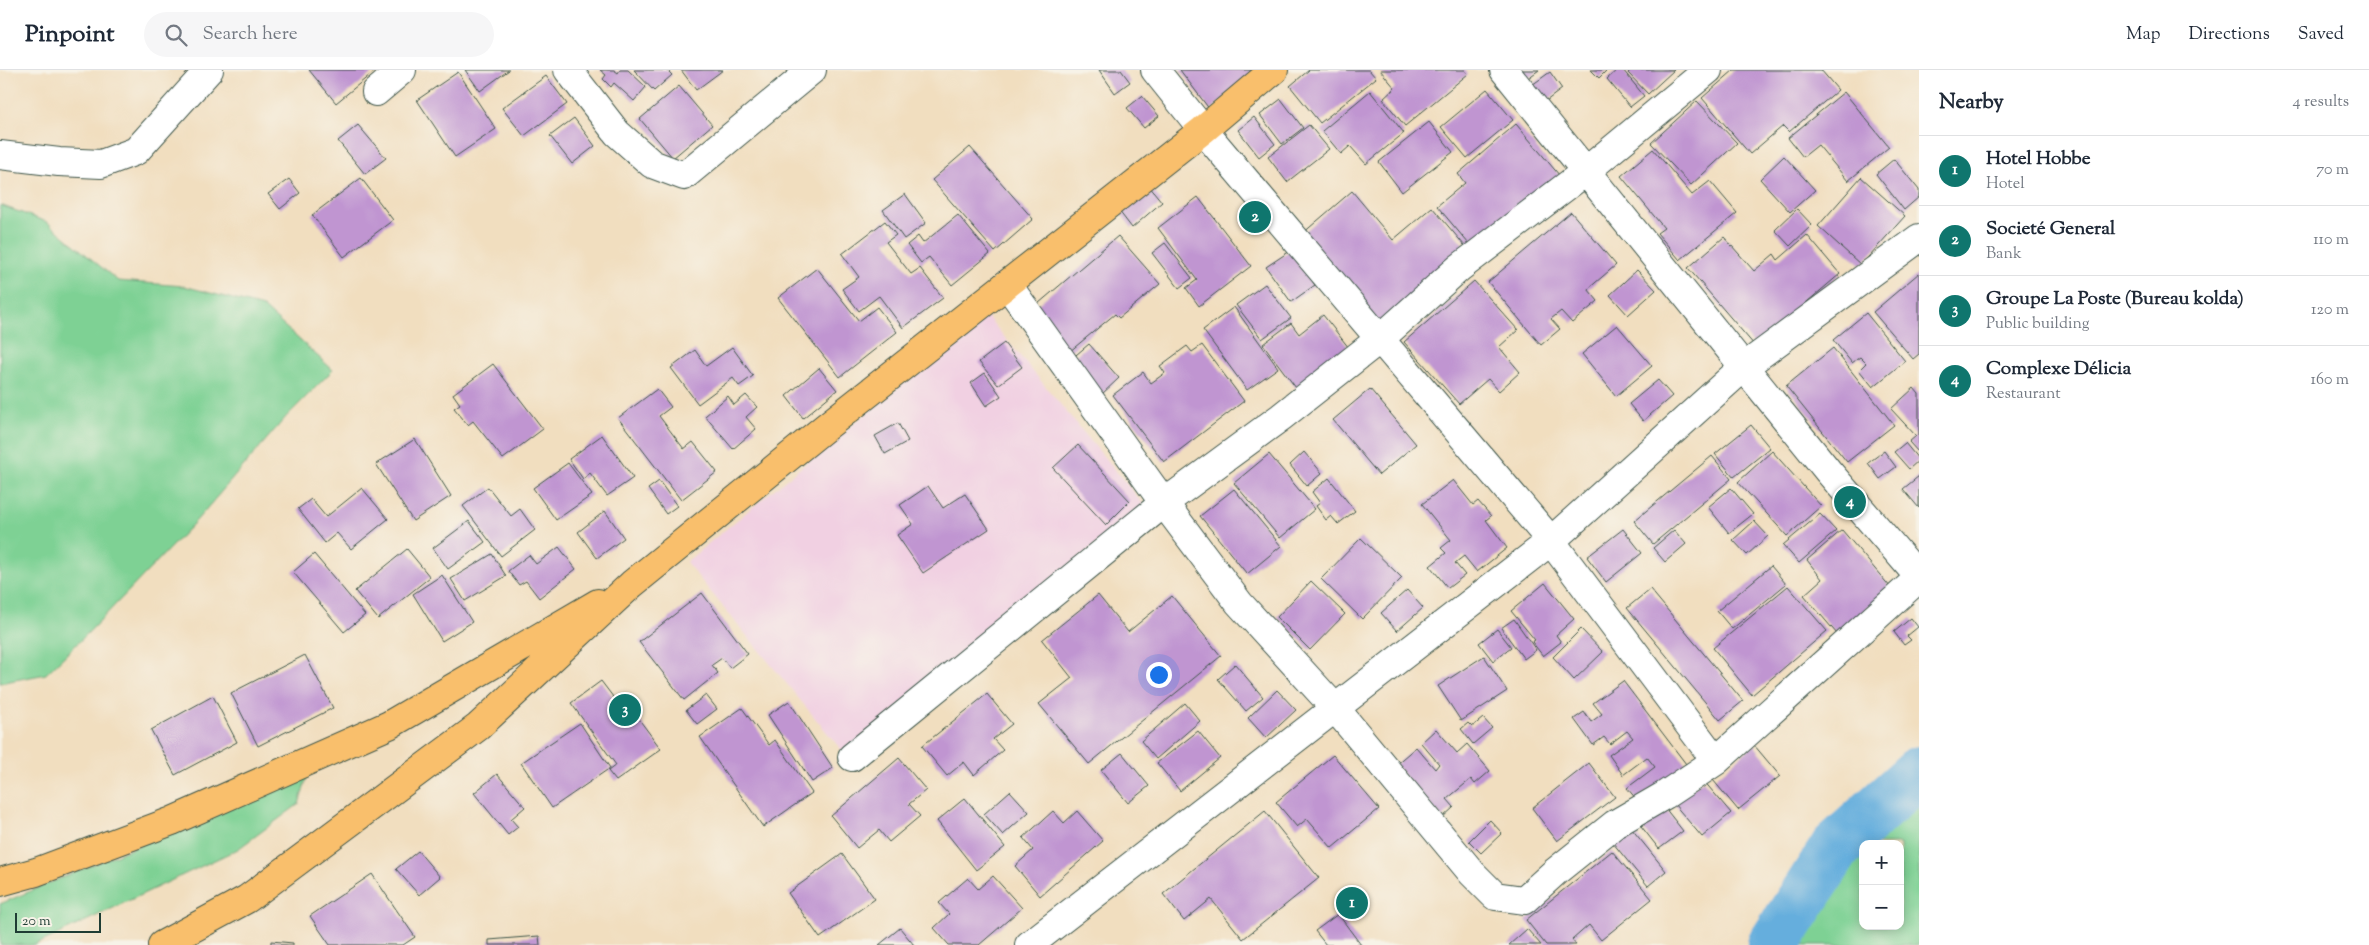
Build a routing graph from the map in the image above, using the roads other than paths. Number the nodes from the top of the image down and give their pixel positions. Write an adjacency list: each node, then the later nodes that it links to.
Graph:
1 (209, 70): 11 (street)
2 (402, 70): 9 (street)
3 (568, 70): 4 (street)
4 (812, 70)
5 (1155, 70): 10 (street)
6 (1274, 70): 10 (main road)
7 (1504, 70): 12 (street)
8 (1708, 70): 12 (street)
9 (376, 92)
10 (1202, 130): 14 (main road); 15 (street)
11 (0, 155)
12 (1585, 172): 15 (street); 16 (street)
13 (1919, 238): 16 (street)
14 (1007, 284): 17 (street); 20 (main road)
15 (1381, 338): 17 (street); 18 (street)
16 (1745, 366): 18 (street); 19 (street)
17 (1164, 503): 21 (street); 22 (street)
18 (1551, 541): 21 (street); 23 (street)
19 (1919, 577): 23 (street)
20 (632, 584): 24 (main road); 25 (main road)
21 (1335, 708): 23 (street); 26 (street)
22 (852, 757)
23 (1716, 761)
24 (0, 882)
25 (162, 945)
26 (1029, 945)

